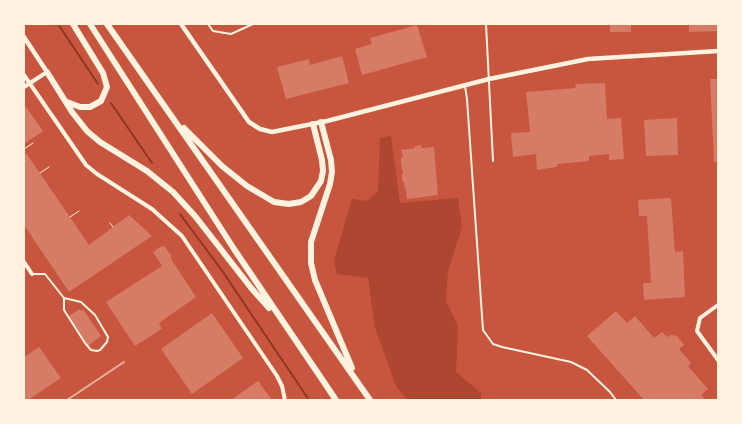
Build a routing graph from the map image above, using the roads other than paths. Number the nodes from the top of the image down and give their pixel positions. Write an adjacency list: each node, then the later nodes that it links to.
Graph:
1 (72, 24): 16 (highway)
2 (90, 24): 25 (highway)
3 (107, 24): 17 (highway)
4 (181, 24): 19 (street)
5 (208, 24): 6 (lane)
6 (252, 24)
7 (486, 24): 12 (lane)
8 (24, 37): 10 (street)
9 (718, 51): 12 (street)
10 (47, 72): 13 (street); 16 (highway)
11 (24, 75): 13 (street)
12 (489, 79): 14 (street); 20 (lane)
13 (30, 83): 15 (street); 28 (street)
14 (464, 85): 18 (street); 31 (lane)
15 (24, 87)
16 (67, 102): 25 (highway)
17 (170, 114): 19 (highway); 27 (highway)
18 (321, 122): 19 (street); 27 (highway)
19 (312, 124)
20 (493, 161)
21 (24, 262): 22 (street)
22 (32, 274): 23 (lane)
23 (64, 298): 23 (lane)
24 (718, 305): 26 (street)
25 (284, 324): 29 (highway)
26 (718, 360)
27 (357, 381): 30 (highway)
28 (285, 400)
29 (336, 400)
30 (370, 400)
31 (616, 400)

